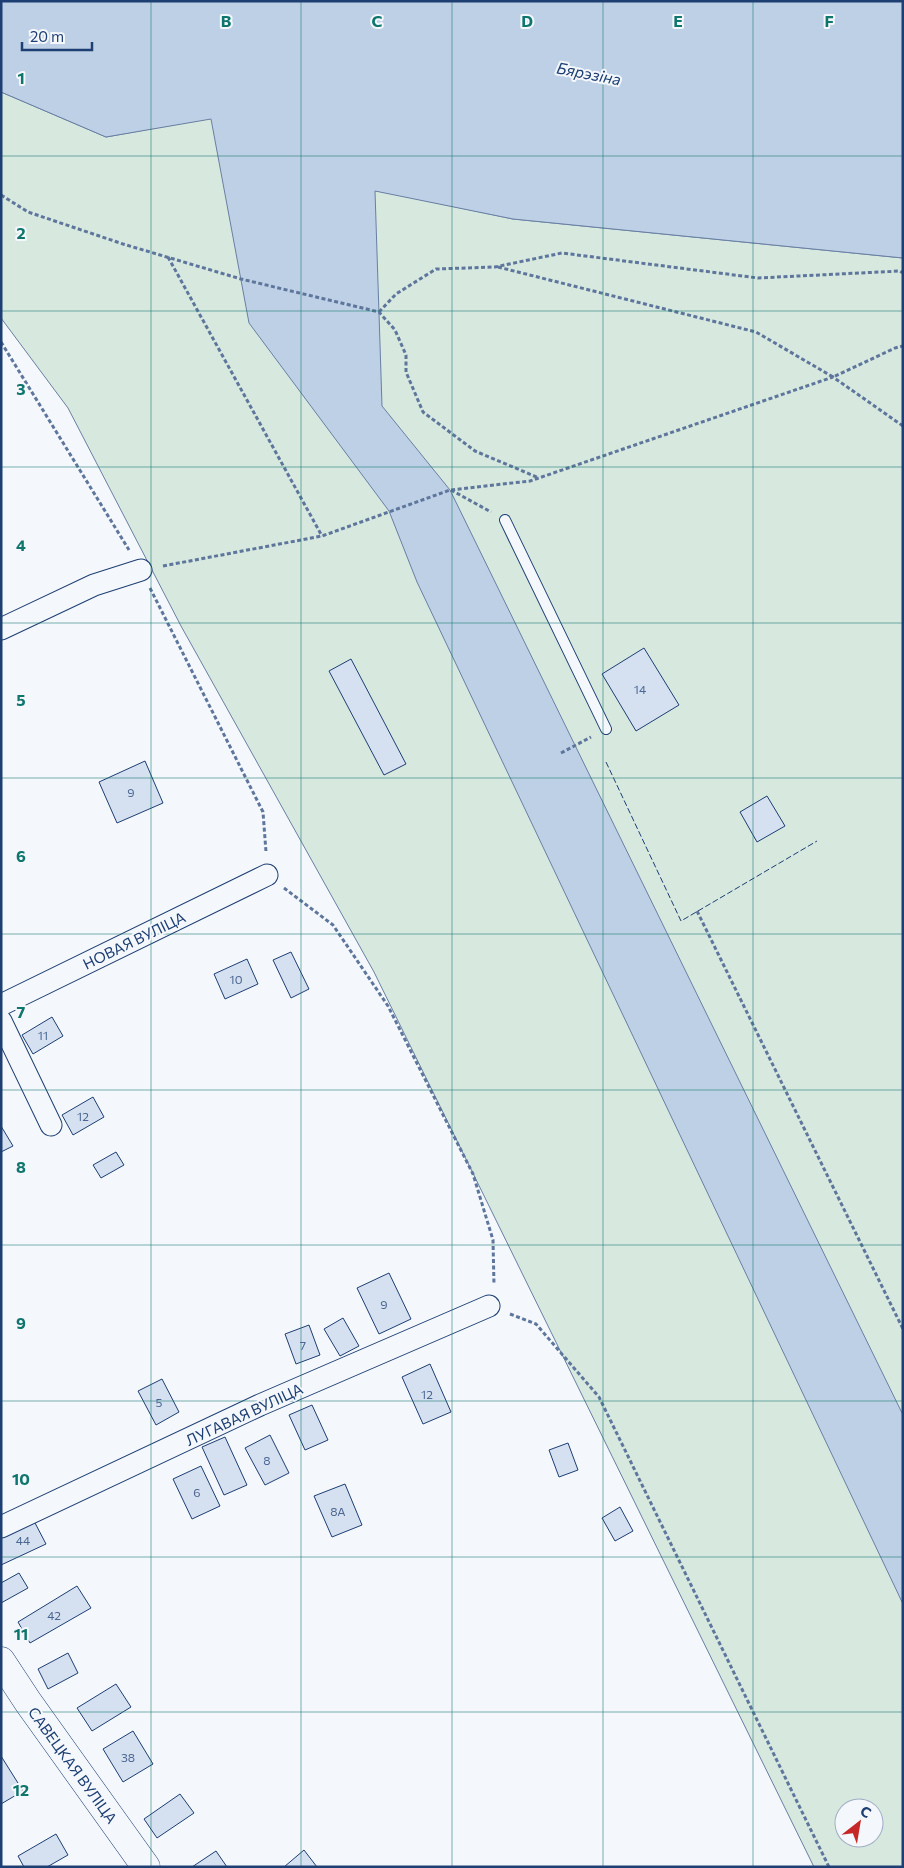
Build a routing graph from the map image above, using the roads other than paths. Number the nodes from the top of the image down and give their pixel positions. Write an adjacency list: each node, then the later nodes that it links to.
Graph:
1 (505, 520): 4 (lane)
2 (142, 570): 3 (street)
3 (1, 629)
4 (606, 730)
5 (268, 875): 6 (street, НОВАЯ ВУЛІЦА)
6 (1, 1005)
7 (1, 1021): 8 (street)
8 (51, 1125)
9 (489, 1306): 10 (street, ЛУГАВАЯ ВУЛІЦА)
10 (1, 1527)
11 (1, 1661): 12 (main road, САВЕЦКАЯ ВУЛІЦА)
12 (146, 1867)

